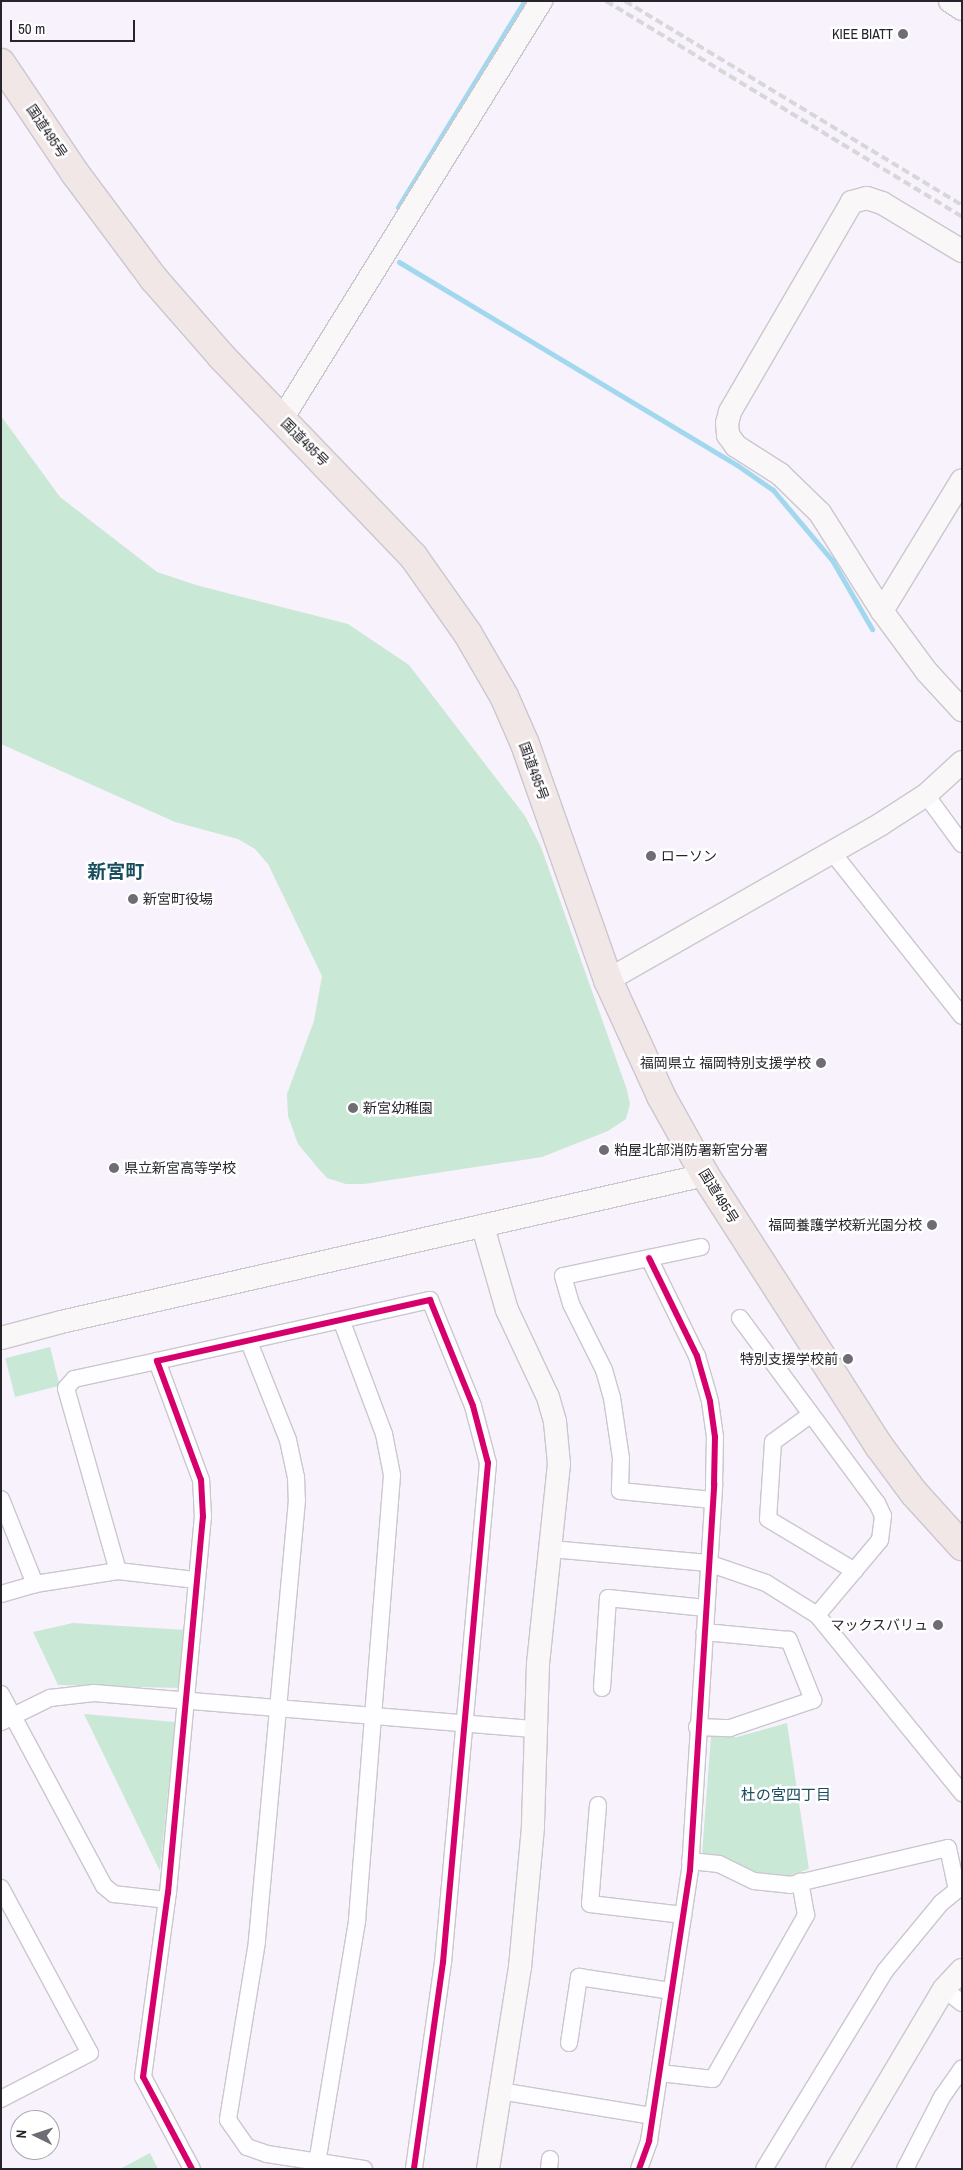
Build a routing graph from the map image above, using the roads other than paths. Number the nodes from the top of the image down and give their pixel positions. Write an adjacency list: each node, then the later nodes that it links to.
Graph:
1 (541, 1): 6 (street)
2 (950, 1): 3 (street)
3 (962, 8)
4 (1, 63): 6 (highway, 国道495号)
5 (962, 251): 8 (street)
6 (282, 419): 14 (highway, 国道495号)
7 (962, 480): 8 (street)
8 (882, 611): 9 (street)
9 (962, 710)
10 (962, 762): 11 (street)
11 (926, 795): 12 (street); 13 (street)
12 (962, 844)
13 (832, 852): 14 (street); 15 (street)
14 (608, 980): 16 (highway, 国道495号)
15 (962, 1016)
16 (705, 1175): 17 (street); 28 (highway, 国道495号)
17 (483, 1227): 22 (street); 29 (street)
18 (701, 1247): 19 (street)
19 (649, 1258): 27 (street); 27 (street)
20 (740, 1318): 25 (street)
21 (342, 1322): 23 (street); 43 (street); 45 (street)
22 (1, 1338)
23 (249, 1342): 24 (street); 42 (street)
24 (157, 1362): 31 (street); 33 (street)
25 (810, 1415): 32 (street); 32 (street)
26 (1, 1499): 34 (street)
27 (713, 1500): 30 (street)
28 (962, 1546)
29 (551, 1549): 30 (street); 47 (street)
30 (708, 1563): 36 (street); 37 (street)
31 (118, 1571): 33 (street); 34 (street)
32 (855, 1571): 37 (street)
33 (196, 1580): 41 (street)
34 (35, 1584): 35 (street)
35 (1, 1594)
36 (705, 1608): 38 (street); 39 (street)
37 (817, 1614): 48 (street)
38 (704, 1632): 46 (street); 46 (street)
39 (602, 1688)
40 (1, 1694): 44 (street)
41 (186, 1701): 42 (street); 44 (street); 53 (street)
42 (280, 1708): 43 (street); 65 (street)
43 (372, 1715): 45 (street); 65 (street)
44 (7, 1719): 53 (street)
45 (465, 1724): 47 (street); 69 (street)
46 (697, 1727): 50 (street)
47 (536, 1729): 62 (street)
48 (962, 1792)
49 (598, 1805): 54 (street)
50 (690, 1861): 51 (street); 54 (street)
51 (800, 1882): 61 (street); 66 (street)
52 (1, 1888): 63 (street)
53 (167, 1900): 67 (street)
54 (683, 1915): 57 (street)
55 (962, 1970): 56 (street)
56 (944, 1989): 58 (street); 72 (street)
57 (672, 1991): 59 (street); 61 (street)
58 (962, 2003)
59 (569, 2043)
60 (962, 2068): 73 (street)
61 (660, 2073): 64 (street)
62 (500, 2091): 64 (street); 70 (street)
63 (3, 2093)
64 (653, 2116): 71 (street)
65 (317, 2165): 68 (street)
66 (766, 2168)
67 (192, 2169)
68 (364, 2169)
69 (414, 2169)
70 (488, 2169)
71 (639, 2169)
72 (837, 2169)
73 (905, 2169)

